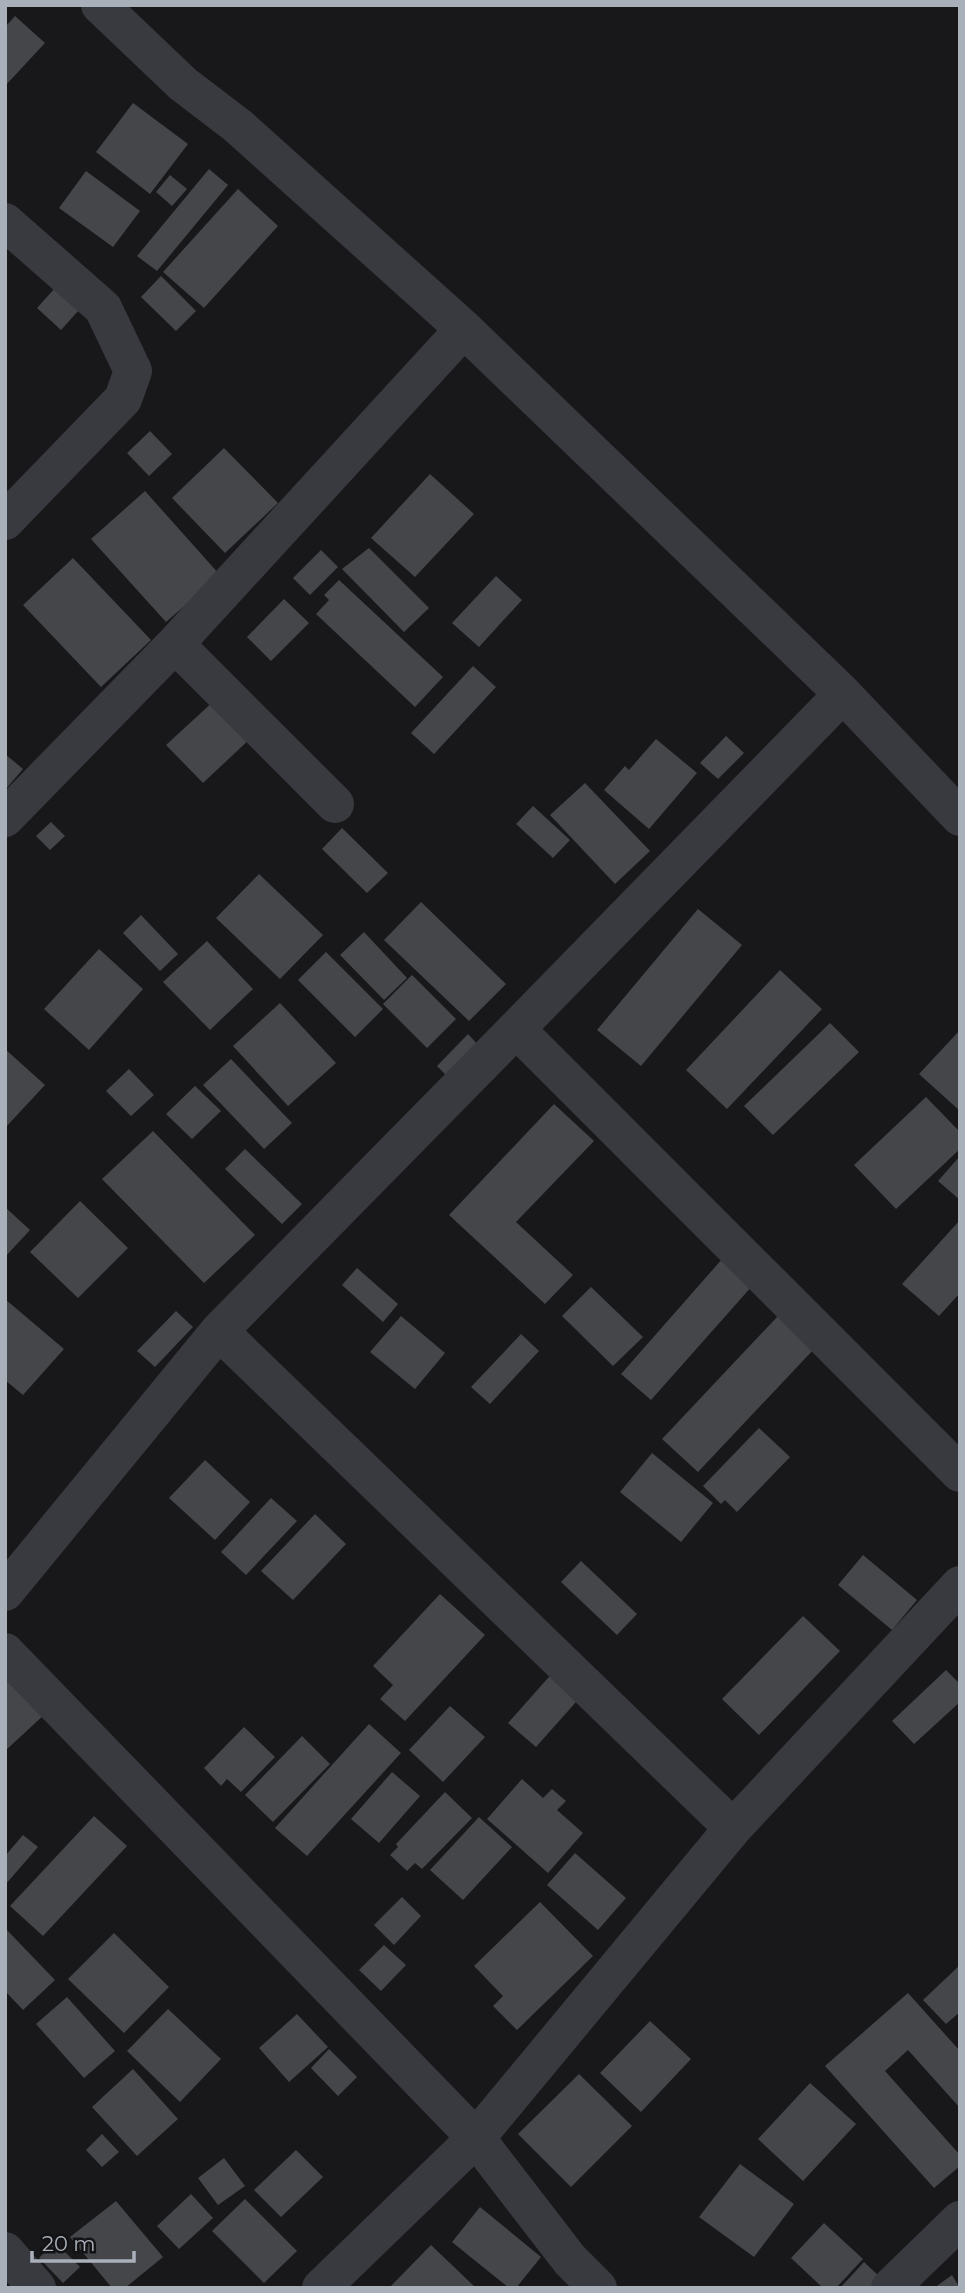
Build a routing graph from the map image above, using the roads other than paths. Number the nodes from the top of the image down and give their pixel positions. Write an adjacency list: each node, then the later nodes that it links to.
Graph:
1 (100, 5): 3 (street)
2 (5, 222): 4 (street)
3 (464, 329): 5 (street); 6 (street)
4 (5, 520)
5 (175, 644): 7 (street); 9 (street)
6 (843, 694): 8 (street); 10 (street)
7 (335, 804)
8 (960, 817)
9 (5, 818)
10 (516, 1029): 11 (street); 12 (street)
11 (219, 1331): 14 (street); 16 (street)
12 (960, 1473)
13 (960, 1585): 16 (street)
14 (5, 1592)
15 (5, 1652): 17 (street)
16 (733, 1828): 17 (street)
17 (476, 2138): 21 (street); 22 (street)
18 (960, 2220): 23 (street)
19 (5, 2251): 20 (street)
20 (37, 2288)
21 (321, 2288)
22 (598, 2288)
23 (890, 2288)

